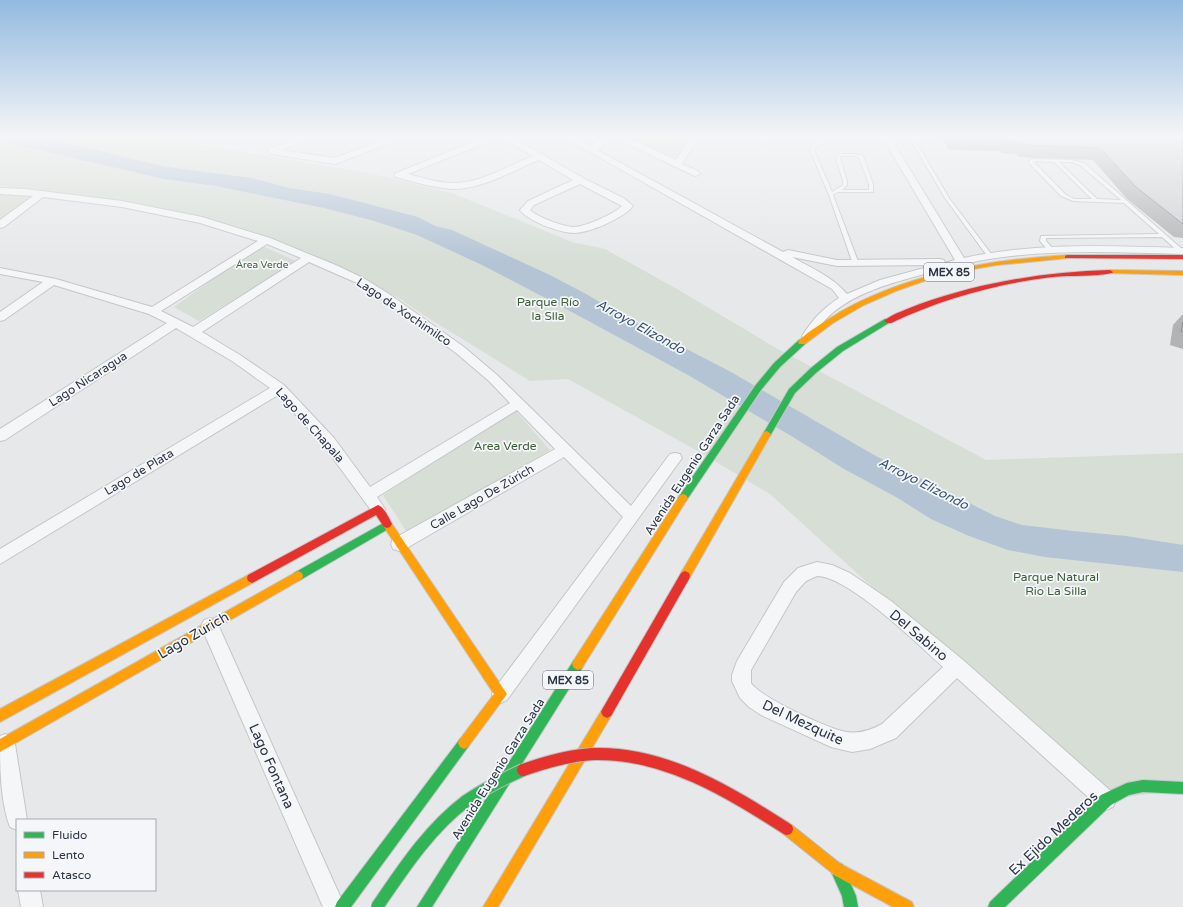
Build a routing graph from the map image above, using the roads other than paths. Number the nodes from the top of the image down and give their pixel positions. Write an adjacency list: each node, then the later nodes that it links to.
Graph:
1 (413, 177): 2 (street)
2 (488, 177)
3 (576, 177): 13 (street)
4 (642, 177): 24 (street)
5 (824, 177): 17 (lane)
6 (844, 177): 15 (lane)
7 (869, 177): 15 (lane)
8 (909, 177): 29 (street)
9 (935, 177): 26 (lane)
10 (1046, 177): 18 (lane)
11 (1072, 177): 18 (lane)
12 (1097, 177): 19 (lane)
13 (580, 180): 13 (street)
14 (0, 191): 16 (street, Lago de Xochimilco)
15 (837, 191): 17 (lane)
16 (41, 194): 20 (street); 22 (street, Lago de Xochimilco)
17 (831, 195): 30 (lane)
18 (1096, 201): 19 (lane)
19 (1126, 202): 21 (lane)
20 (0, 226)
21 (1163, 235): 23 (lane); 25 (lane)
22 (266, 240): 27 (street, Lago de Xochimilco); 36 (street)
23 (1051, 250): 25 (street); 26 (street)
24 (776, 251): 30 (street); 35 (street)
25 (1182, 253): 40 (main road, Avenida Eugenio Garza Sada / MEX 85)
26 (990, 256): 29 (street)
27 (308, 258): 39 (street); 42 (street, Lago de Xochimilco)
28 (890, 262): 29 (street); 30 (street); 33 (street)
29 (958, 262): 33 (street)
30 (856, 264)
31 (0, 271): 34 (street, Lago de Chapala)
32 (1183, 273): 68 (main road, MEX 85)
33 (903, 276): 35 (street)
34 (52, 281): 36 (street, Lago de Chapala); 37 (street)
35 (846, 299): 40 (street)
36 (153, 311): 38 (street, Lago de Chapala)
37 (0, 317)
38 (175, 323): 39 (street, Lago de Chapala); 43 (street, Lago Nicaragua)
39 (193, 332): 41 (street, Lago de Chapala)
40 (808, 336): 67 (main road, Avenida Eugenio Garza Sada / MEX 85)
41 (279, 388): 46 (street, Lago de Chapala); 51 (street, Lago de Plata)
42 (519, 403): 44 (street, Lago de Xochimilco); 46 (street)
43 (0, 436)
44 (565, 450): 48 (street, Lago de Xochimilco); 50 (street, Calle Lago De Zúrich)
45 (675, 458): 48 (street)
46 (368, 495): 47 (street, Lago de Chapala)
47 (378, 509): 49 (main road, Lago de Chapala); 56 (main road, Lago Zurich)
48 (632, 517): 55 (street)
49 (387, 525): 50 (main road, Lago de Chapala); 52 (main road, Lago Zurich)
50 (399, 544): 55 (main road, Lago de Chapala)
51 (0, 557)
52 (210, 626): 57 (main road, Lago Zurich); 64 (street, Lago Fontana)
53 (957, 666): 54 (street, Del Mezquite); 54 (street, Del Sabino); 59 (street, Del Sabino)
54 (743, 667)
55 (500, 694): 65 (main road)
56 (0, 716)
57 (2, 745): 60 (street)
58 (1183, 788): 59 (main road, Ex Ejido Mederos)
59 (1106, 800): 71 (main road, Ex Ejido Mederos)
60 (17, 819)
61 (837, 868): 66 (main road, bridge); 69 (main road); 70 (main road)
62 (29, 891): 63 (street)
63 (32, 907)
64 (334, 907)
65 (342, 907)
66 (377, 907)
67 (424, 907)
68 (490, 907)
69 (852, 907)
70 (907, 907)
71 (995, 907)

